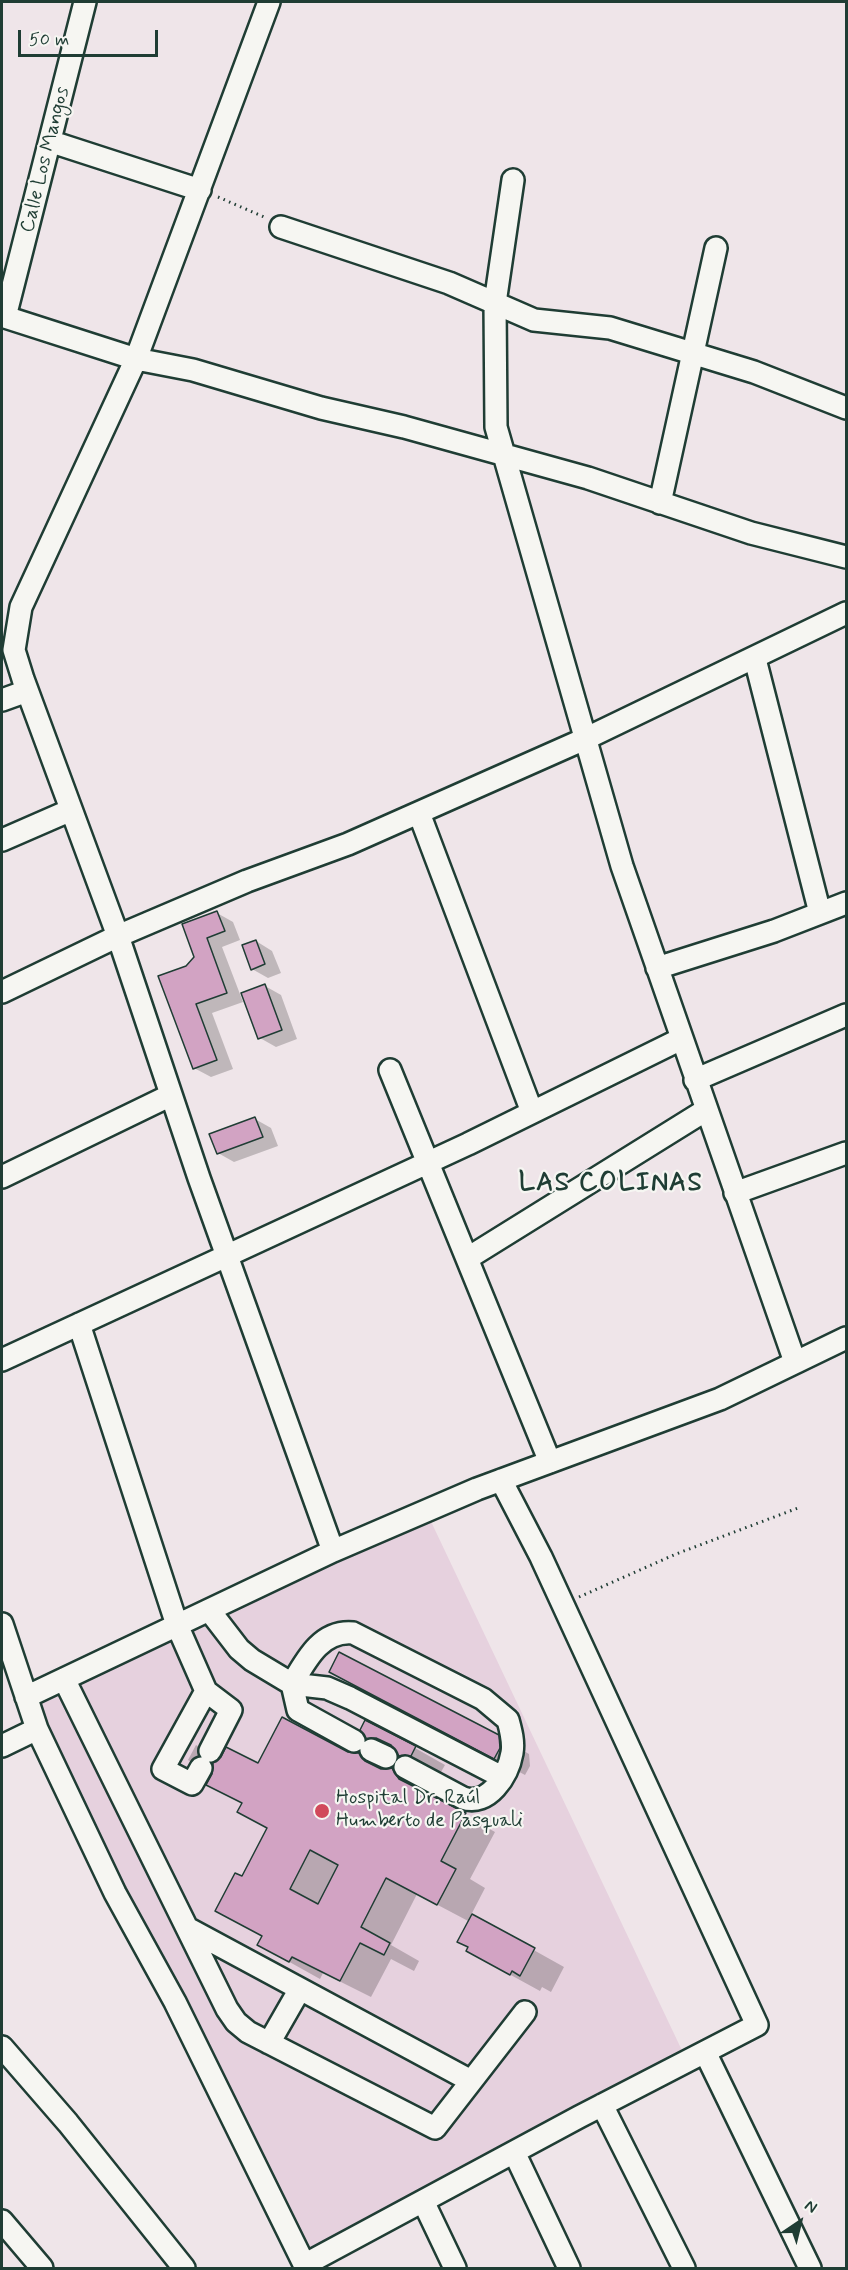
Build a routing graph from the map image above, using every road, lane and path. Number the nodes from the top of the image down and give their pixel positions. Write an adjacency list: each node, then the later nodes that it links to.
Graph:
1 (85, 2): 3 (street, Calle Los Mangos)
2 (269, 2): 5 (street)
3 (52, 142): 5 (street); 9 (street, Calle Los Mangos)
4 (513, 180): 8 (street)
5 (200, 190): 6 (path); 11 (street)
6 (281, 226): 8 (street)
7 (716, 248): 10 (street)
8 (495, 303): 10 (street); 13 (street)
9 (3, 317): 11 (street)
10 (692, 354): 12 (street); 14 (street)
11 (136, 359): 13 (street); 18 (street)
12 (846, 408)
13 (503, 454): 14 (street); 20 (street)
14 (660, 503): 15 (street)
15 (846, 557)
16 (846, 613): 17 (street)
17 (755, 659): 20 (street); 25 (street)
18 (27, 691): 19 (street); 21 (street)
19 (2, 700)
20 (587, 738): 22 (street); 27 (street)
21 (71, 810): 23 (street); 26 (street)
22 (418, 813): 26 (street); 35 (street)
23 (2, 840)
24 (846, 903): 25 (street)
25 (820, 913): 27 (street)
26 (118, 936): 28 (street); 33 (street)
27 (657, 968): 30 (street)
28 (2, 992)
29 (846, 1015): 32 (street)
30 (681, 1039): 32 (street); 35 (street)
31 (390, 1070): 37 (street)
32 (695, 1080): 34 (street)
33 (171, 1095): 38 (street); 40 (street)
34 (706, 1110): 39 (street); 41 (street)
35 (532, 1112): 37 (street)
36 (846, 1152): 39 (street)
37 (429, 1161): 40 (street); 41 (street)
38 (2, 1177)
39 (735, 1193): 45 (street)
40 (227, 1255): 42 (street); 49 (street)
41 (468, 1258): 46 (street)
42 (79, 1324): 44 (street); 53 (street)
43 (846, 1338): 45 (street)
44 (2, 1360)
45 (795, 1362): 46 (street)
46 (550, 1462): 47 (street)
47 (501, 1480): 49 (street); 50 (street)
48 (798, 1508): 50 (path)
49 (333, 1551): 51 (street)
50 (564, 1604): 66 (street)
51 (209, 1610): 53 (street); 55 (street)
52 (2, 1624): 57 (street)
53 (177, 1625): 54 (street); 56 (street)
54 (64, 1679): 57 (street); 61 (street)
55 (292, 1684): 60 (street); 60 (street); 60 (street)
56 (206, 1691): 56 (street)
57 (26, 1697): 58 (street)
58 (37, 1729): 59 (street); 72 (street)
59 (2, 1746)
60 (502, 1777)
61 (189, 1929): 62 (street); 64 (street)
62 (300, 1989): 64 (street); 67 (street)
63 (525, 2012): 67 (street)
64 (269, 2043): 67 (street)
65 (2, 2047): 74 (street)
66 (705, 2052): 68 (street); 78 (street)
67 (471, 2081)
68 (602, 2104): 69 (street); 77 (street)
69 (514, 2152): 70 (street); 76 (street)
70 (423, 2201): 72 (street); 75 (street)
71 (2, 2221): 73 (street)
72 (305, 2266)
73 (42, 2268)
74 (184, 2268)
75 (455, 2268)
76 (569, 2268)
77 (684, 2268)
78 (810, 2268)

